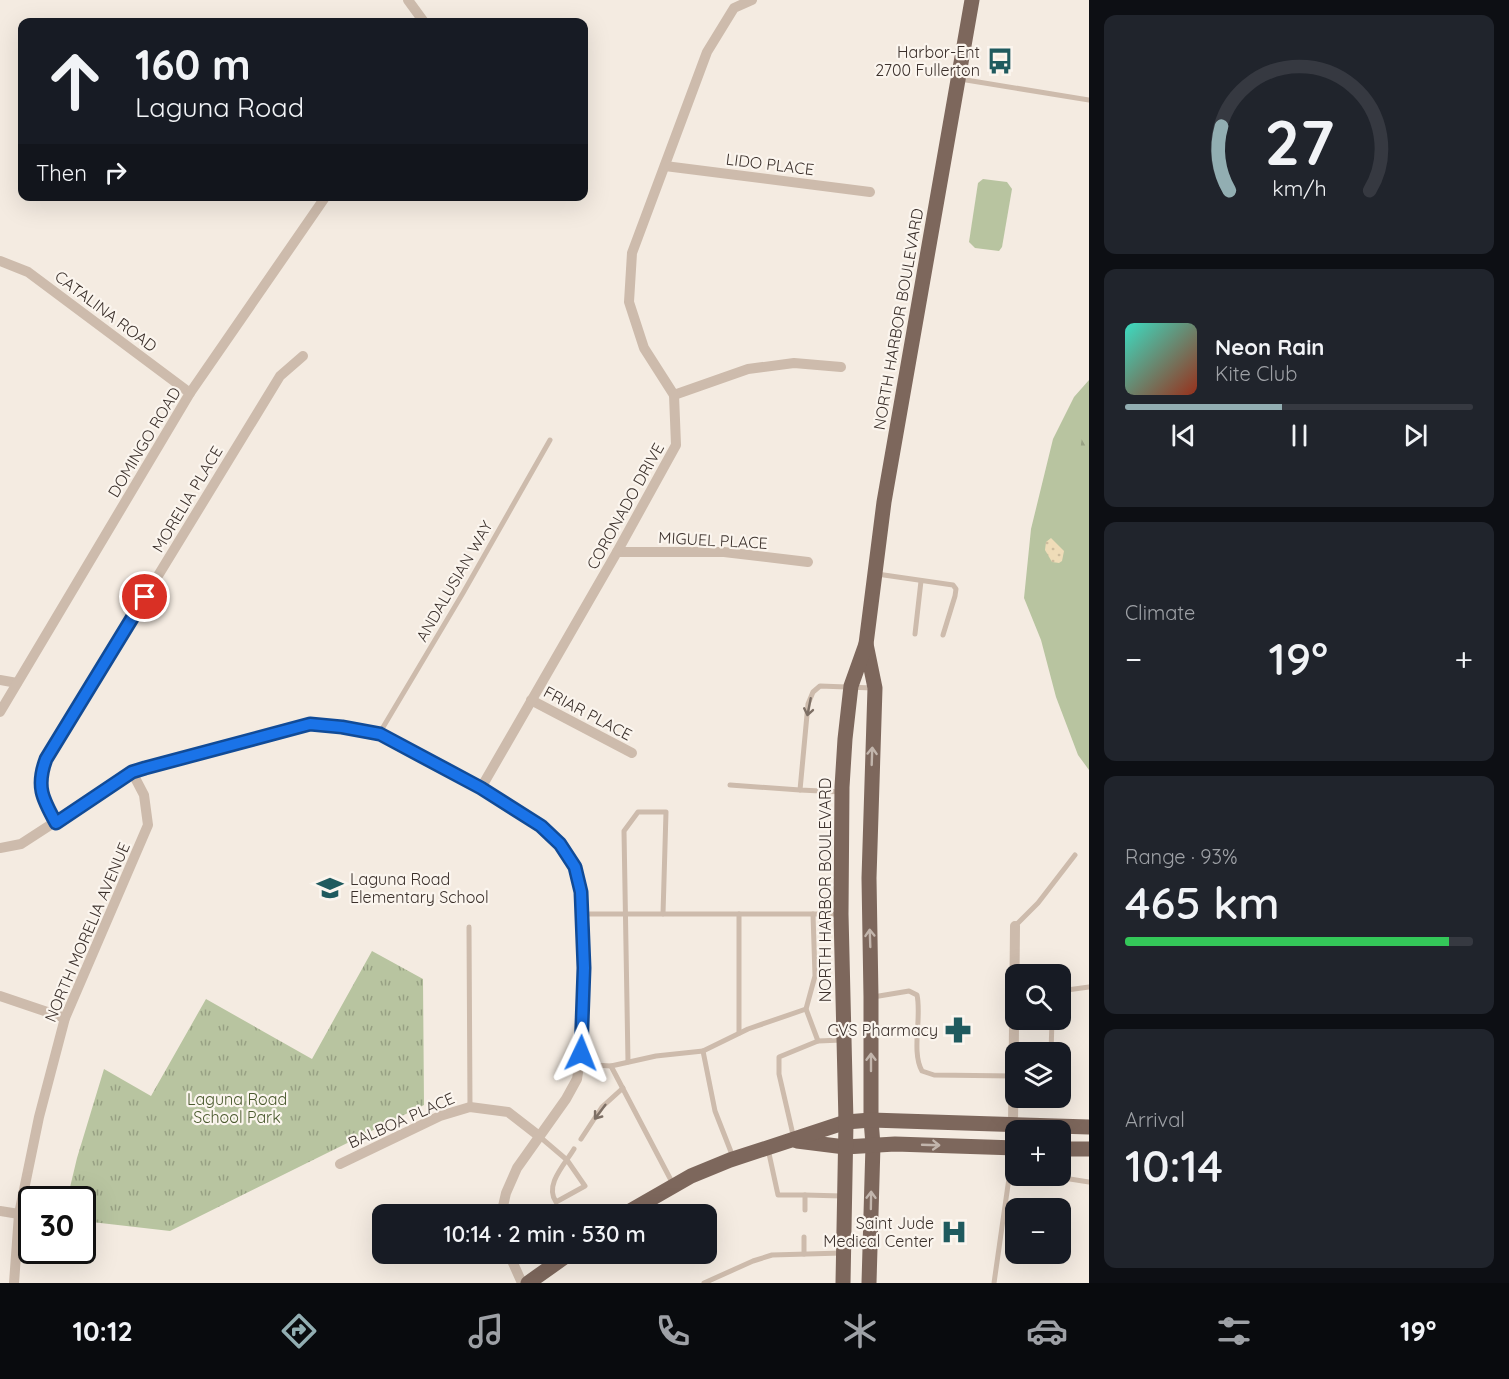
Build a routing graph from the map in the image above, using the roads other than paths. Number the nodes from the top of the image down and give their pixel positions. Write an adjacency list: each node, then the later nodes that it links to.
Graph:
1 (408, 0): 4 (street)
2 (752, 0): 7 (street)
3 (972, 0): 5 (main road, NORTH HARBOR BOULEVARD)
4 (421, 18)
5 (959, 79): 6 (lane); 18 (main road, NORTH HARBOR BOULEVARD)
6 (1089, 100)
7 (665, 166): 8 (street, LIDO PLACE); 14 (street)
8 (870, 192)
9 (323, 201): 13 (street, DOMINGO ROAD)
10 (0, 261): 13 (street, CATALINA ROAD)
11 (303, 356): 36 (street, MORELIA PLACE)
12 (840, 367): 14 (street)
13 (190, 393): 24 (street, DOMINGO ROAD)
14 (674, 395): 16 (street, CORONADO DRIVE)
15 (550, 440): 29 (lane, ANDALUSIAN WAY)
16 (617, 552): 17 (street, MIGUEL PLACE); 27 (street, CORONADO DRIVE)
17 (808, 562)
18 (875, 574): 19 (lane); 22 (main road, NORTH HARBOR BOULEVARD)
19 (921, 581): 20 (lane); 21 (lane)
20 (915, 634)
21 (943, 635)
22 (866, 644): 25 (main road, NORTH HARBOR BOULEVARD); 26 (main road, NORTH HARBOR BOULEVARD)
23 (0, 680): 24 (street)
24 (17, 683): 28 (street, DOMINGO ROAD)
25 (851, 686): 26 (lane); 34 (lane, one-way to 34); 35 (main road, NORTH HARBOR BOULEVARD)
26 (875, 688): 51 (main road, NORTH HARBOR BOULEVARD, one-way to 26)
27 (531, 700): 30 (street, FRIAR PLACE); 33 (street, CORONADO DRIVE)
28 (0, 712)
29 (380, 734): 31 (street); 33 (street)
30 (632, 753)
31 (132, 772): 36 (street); 53 (street, NORTH MORELIA AVENUE)
32 (730, 785): 34 (lane)
33 (481, 788): 39 (street)
34 (800, 790): 35 (lane)
35 (842, 792): 44 (main road, NORTH HARBOR BOULEVARD)
36 (56, 823): 37 (street)
37 (0, 848)
38 (1075, 855): 45 (lane)
39 (582, 914): 40 (lane); 59 (street)
40 (624, 914): 41 (lane); 41 (lane); 58 (lane)
41 (663, 914): 42 (lane)
42 (739, 914): 43 (lane); 54 (lane)
43 (813, 914): 44 (lane); 52 (lane)
44 (841, 914): 55 (main road, NORTH HARBOR BOULEVARD)
45 (1015, 926): 47 (street)
46 (469, 927): 63 (lane)
47 (1015, 964)
48 (1089, 987): 49 (lane)
49 (1071, 989)
50 (0, 996): 53 (street)
51 (871, 997): 61 (lane); 64 (main road, NORTH HARBOR BOULEVARD, one-way to 51)
52 (806, 1009): 54 (lane); 56 (lane)
53 (65, 1018): 84 (street, NORTH MORELIA AVENUE)
54 (739, 1033): 57 (lane)
55 (843, 1040): 56 (lane); 65 (main road, NORTH HARBOR BOULEVARD)
56 (818, 1041): 71 (lane)
57 (703, 1051): 58 (lane); 79 (lane)
58 (628, 1062): 60 (lane)
59 (579, 1064): 60 (lane); 69 (street)
60 (611, 1066): 62 (lane)
61 (1005, 1076)
62 (623, 1088): 70 (lane, one-way to 70); 85 (lane)
63 (470, 1107): 69 (street, BALBOA PLACE); 81 (street, BALBOA PLACE)
64 (871, 1120): 65 (main road); 66 (main road); 72 (main road, NORTH HARBOR BOULEVARD)
65 (846, 1122): 71 (main road); 74 (main road, NORTH HARBOR BOULEVARD)
66 (1005, 1126)
67 (1071, 1127): 68 (main road)
68 (1089, 1127)
69 (539, 1136): 80 (lane); 89 (street)
70 (581, 1139)
71 (794, 1140): 73 (main road); 74 (main road)
72 (873, 1144): 74 (main road); 75 (main road, one-way to 75); 105 (main road, NORTH HARBOR BOULEVARD, one-way to 72)
73 (767, 1147): 79 (main road); 87 (lane)
74 (845, 1147): 88 (main road, NORTH HARBOR BOULEVARD)
75 (1005, 1148)
76 (574, 1149): 80 (lane)
77 (1071, 1149): 78 (main road)
78 (1089, 1149)
79 (734, 1159): 85 (main road)
80 (567, 1160): 80 (lane)
81 (340, 1164)
82 (1071, 1179): 83 (lane)
83 (1089, 1182)
84 (25, 1186)
85 (674, 1186): 90 (main road)
86 (1010, 1186): 106 (lane)
87 (805, 1196): 88 (lane); 91 (lane)
88 (844, 1196): 96 (main road, NORTH HARBOR BOULEVARD)
89 (504, 1204)
90 (642, 1204)
91 (805, 1210)
92 (0, 1211): 93 (street)
93 (18, 1214)
94 (18, 1228): 100 (street, NORTH MORELIA AVENUE)
95 (804, 1237): 97 (lane)
96 (843, 1253): 97 (lane); 104 (main road, NORTH HARBOR BOULEVARD)
97 (804, 1254): 103 (lane)
98 (513, 1264): 101 (street)
99 (554, 1264): 102 (main road)
100 (14, 1283)
101 (522, 1283)
102 (528, 1283)
103 (704, 1283)
104 (843, 1283)
105 (869, 1283)
106 (994, 1283)

